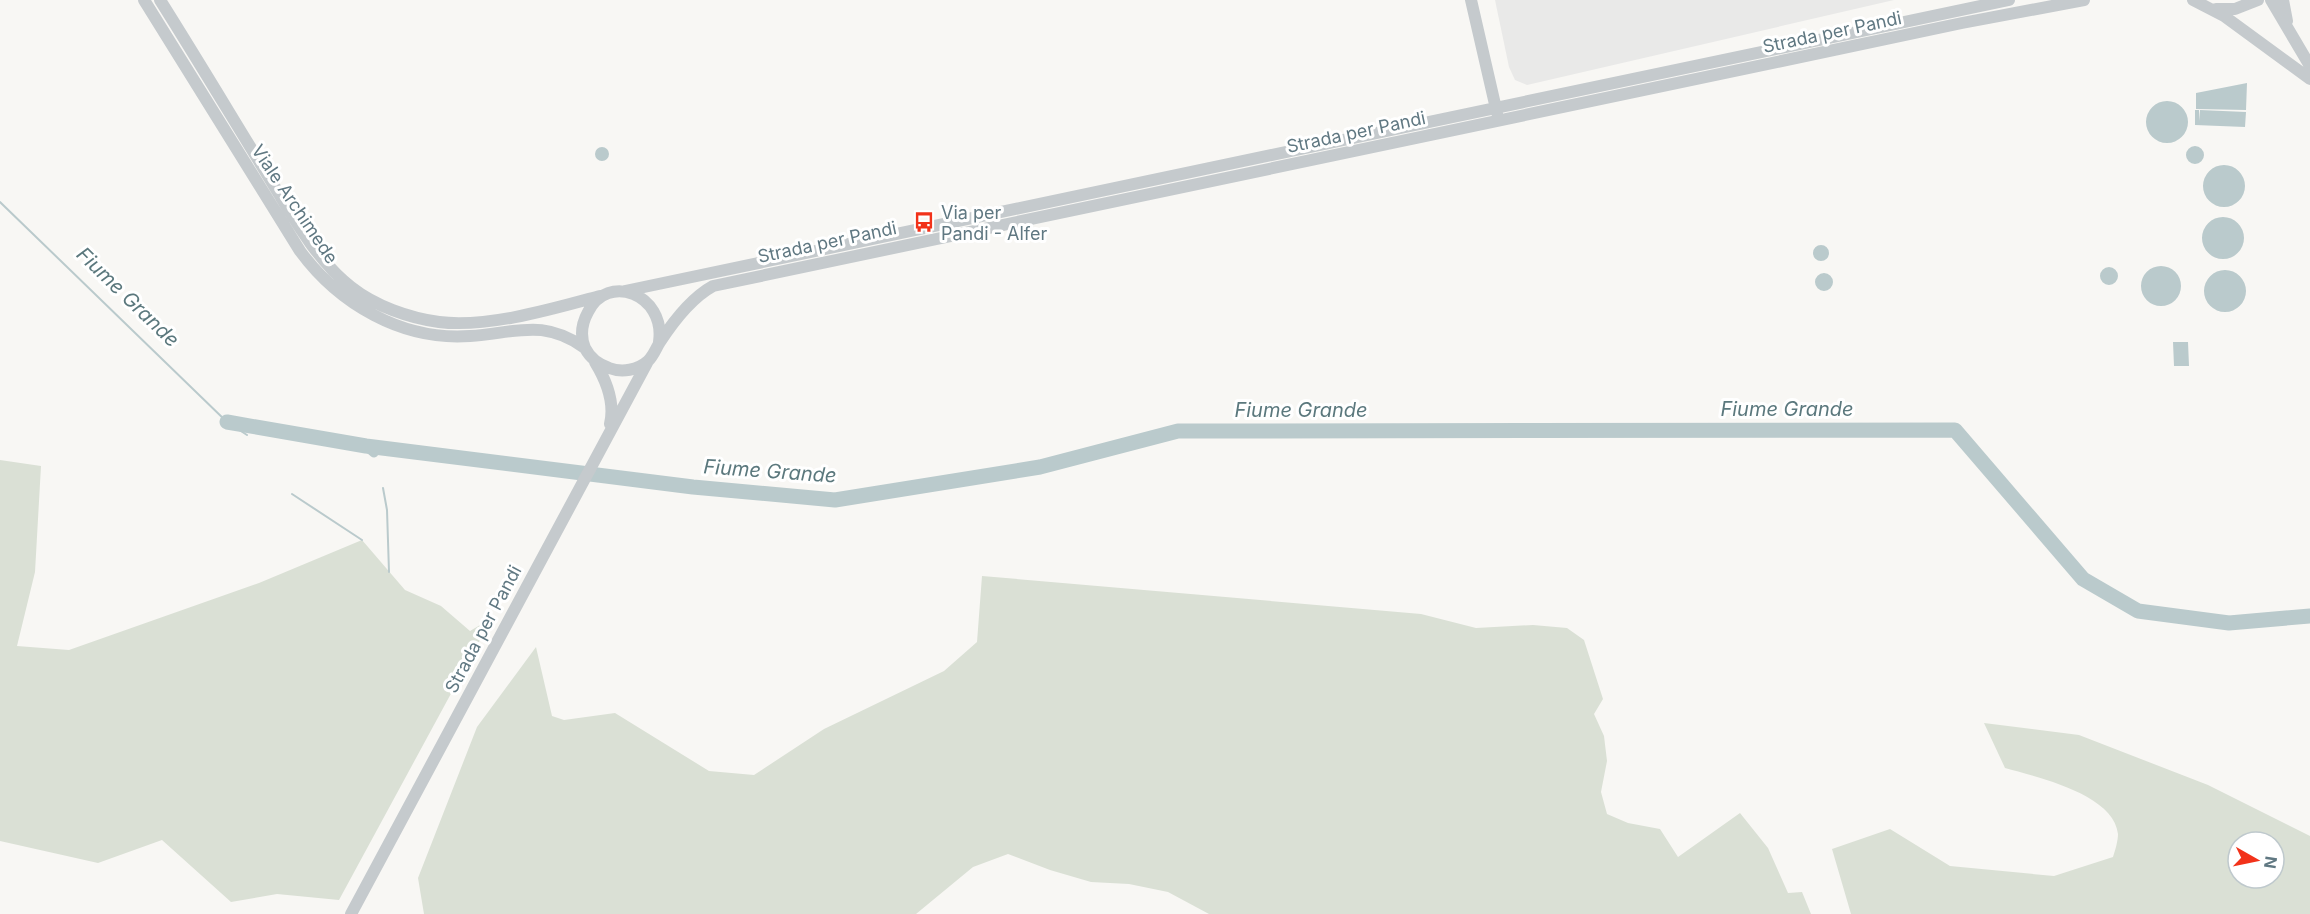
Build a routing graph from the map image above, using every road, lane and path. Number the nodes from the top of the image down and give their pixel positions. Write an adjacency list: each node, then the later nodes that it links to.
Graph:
1 (144, 0): 19 (street, Viale Archimede)
2 (160, 0): 11 (street, Viale Archimede)
3 (167, 0): 11 (street)
4 (1471, 0): 15 (street)
5 (2009, 0): 15 (street, Strada per Pandi)
6 (2084, 0): 16 (street, Strada per Pandi)
7 (2258, 0): 10 (street)
8 (2271, 0): 12 (street)
9 (2283, 0): 12 (street)
10 (2196, 2): 14 (street)
11 (170, 16): 17 (street, Viale Archimede)
12 (2289, 31): 13 (street)
13 (2310, 66)
14 (2310, 79)
15 (1495, 106): 16 (street); 17 (street, Strada per Pandi)
16 (1498, 121): 18 (street, Strada per Pandi)
17 (612, 293): 18 (street); 19 (street)
18 (659, 342): 20 (street, Strada per Pandi)
19 (589, 352): 20 (street); 21 (street)
20 (648, 361): 21 (street, Strada per Pandi)
21 (609, 431): 22 (street, Strada per Pandi)
22 (351, 914)

